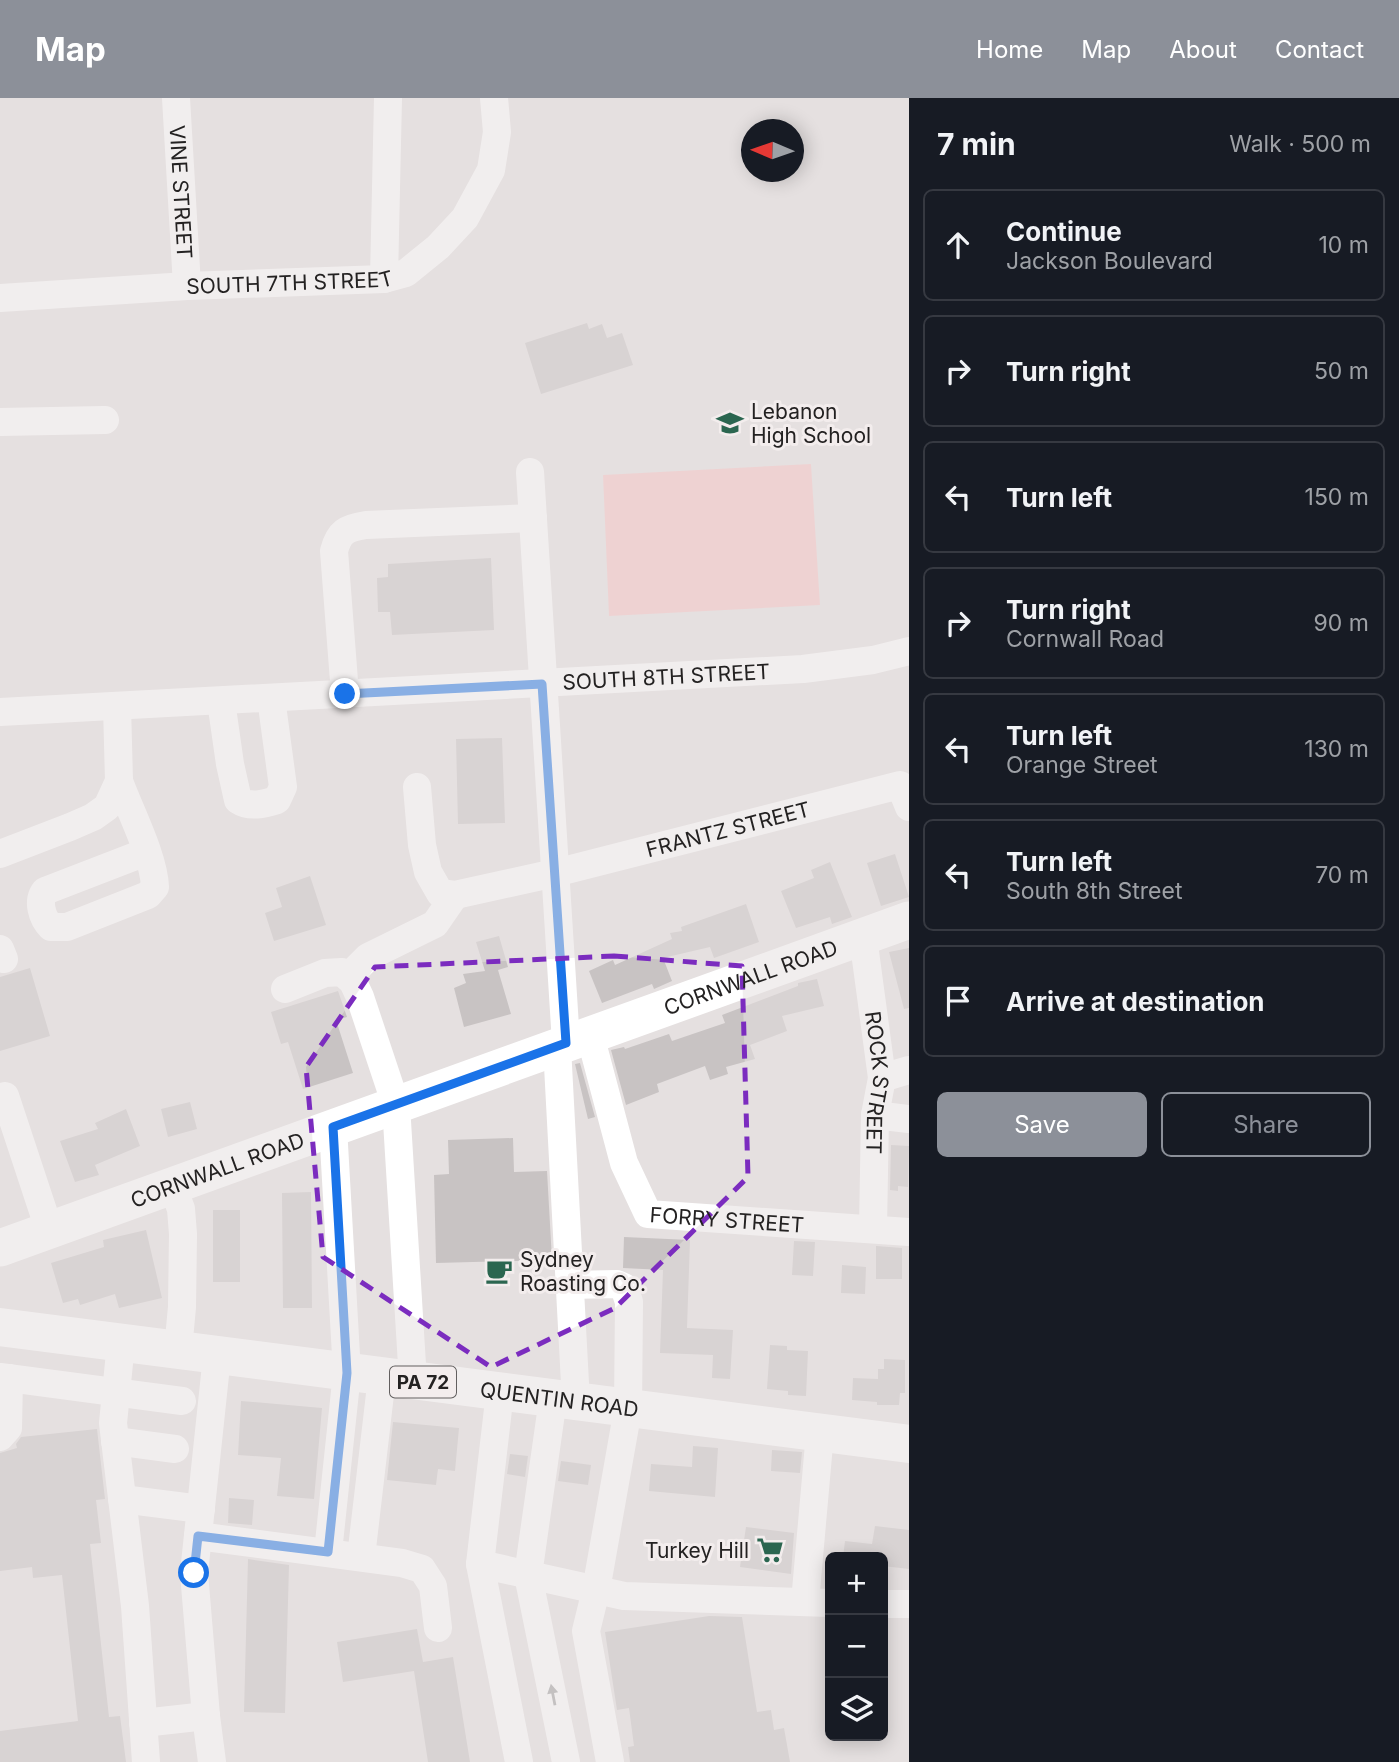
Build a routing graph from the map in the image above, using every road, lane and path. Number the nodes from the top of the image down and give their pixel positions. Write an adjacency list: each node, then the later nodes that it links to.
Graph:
1 (176, 98): 5 (street, VINE STREET)
2 (388, 98): 4 (street)
3 (494, 98): 4 (street, SOUTH 7TH STREET)
4 (383, 279): 5 (street, SOUTH 7TH STREET)
5 (187, 286): 6 (street, SOUTH 7TH STREET)
6 (0, 298)
7 (105, 420): 8 (street)
8 (0, 422)
9 (530, 472): 10 (street)
10 (533, 518): 12 (street); 13 (street)
11 (909, 651): 12 (street, SOUTH 8TH STREET)
12 (542, 684): 13 (street, SOUTH 8TH STREET); 23 (street)
13 (345, 694): 14 (street, SOUTH 8TH STREET)
14 (271, 698): 15 (street, SOUTH 8TH STREET); 15 (street)
15 (220, 701): 16 (street, SOUTH 8TH STREET)
16 (117, 706): 17 (street, SOUTH 8TH STREET); 18 (street)
17 (1, 710)
18 (119, 781): 21 (street); 22 (street)
19 (418, 787): 24 (street)
20 (904, 796): 23 (street, FRANTZ STREET)
21 (146, 852)
22 (0, 854)
23 (555, 873): 24 (street, FRANTZ STREET); 29 (street)
24 (455, 895): 27 (street)
25 (909, 920): 26 (main road, CORNWALL ROAD)
26 (863, 937): 29 (main road, CORNWALL ROAD); 31 (street, ROCK STREET)
27 (348, 977): 28 (street); 33 (street)
28 (285, 989)
29 (571, 1042): 33 (main road, CORNWALL ROAD); 38 (street, FORRY STREET); 42 (street)
30 (909, 1070): 31 (street)
31 (882, 1078): 34 (street, ROCK STREET)
32 (5, 1096): 39 (street)
33 (396, 1105): 36 (main road, CORNWALL ROAD); 47 (street)
34 (875, 1115): 35 (street); 38 (street, ROCK STREET)
35 (909, 1119)
36 (333, 1127): 37 (main road, CORNWALL ROAD); 47 (street)
37 (172, 1185): 39 (main road, CORNWALL ROAD); 45 (street)
38 (873, 1228): 40 (street, FORRY STREET)
39 (49, 1230): 41 (main road, CORNWALL ROAD)
40 (909, 1232)
41 (0, 1248)
42 (569, 1285): 52 (street); 53 (street)
43 (0, 1327): 44 (highway, QUENTIN ROAD / PA 72)
44 (121, 1343): 45 (highway, QUENTIN ROAD / PA 72); 50 (street)
45 (178, 1350): 46 (highway, QUENTIN ROAD / PA 72)
46 (217, 1356): 47 (highway, QUENTIN ROAD / PA 72); 60 (street)
47 (381, 1377): 49 (highway, QUENTIN ROAD / PA 72); 61 (street); 62 (street)
48 (5, 1378): 50 (street); 55 (street)
49 (500, 1392): 52 (highway, QUENTIN ROAD / PA 72); 63 (street)
50 (117, 1394): 51 (street); 56 (street)
51 (182, 1401)
52 (564, 1401): 53 (highway, QUENTIN ROAD / PA 72); 64 (street)
53 (628, 1409): 54 (highway, QUENTIN ROAD / PA 72); 65 (street)
54 (820, 1433): 57 (highway, QUENTIN ROAD / PA 72); 66 (street)
55 (0, 1437)
56 (115, 1441): 58 (street); 59 (street)
57 (909, 1444)
58 (175, 1448)
59 (122, 1500): 60 (street); 71 (street)
60 (199, 1522): 61 (street); 70 (street)
61 (328, 1552): 62 (street)
62 (361, 1557): 69 (street)
63 (480, 1564): 64 (street); 74 (street)
64 (528, 1575): 65 (street); 75 (street, one-way to 64)
65 (596, 1590): 66 (street); 76 (street)
66 (817, 1603)
67 (888, 1604): 68 (street)
68 (909, 1604)
69 (438, 1628)
70 (205, 1716): 71 (street); 73 (street)
71 (143, 1723): 72 (street)
72 (146, 1762)
73 (212, 1762)
74 (519, 1762)
75 (566, 1762)
76 (610, 1762)

